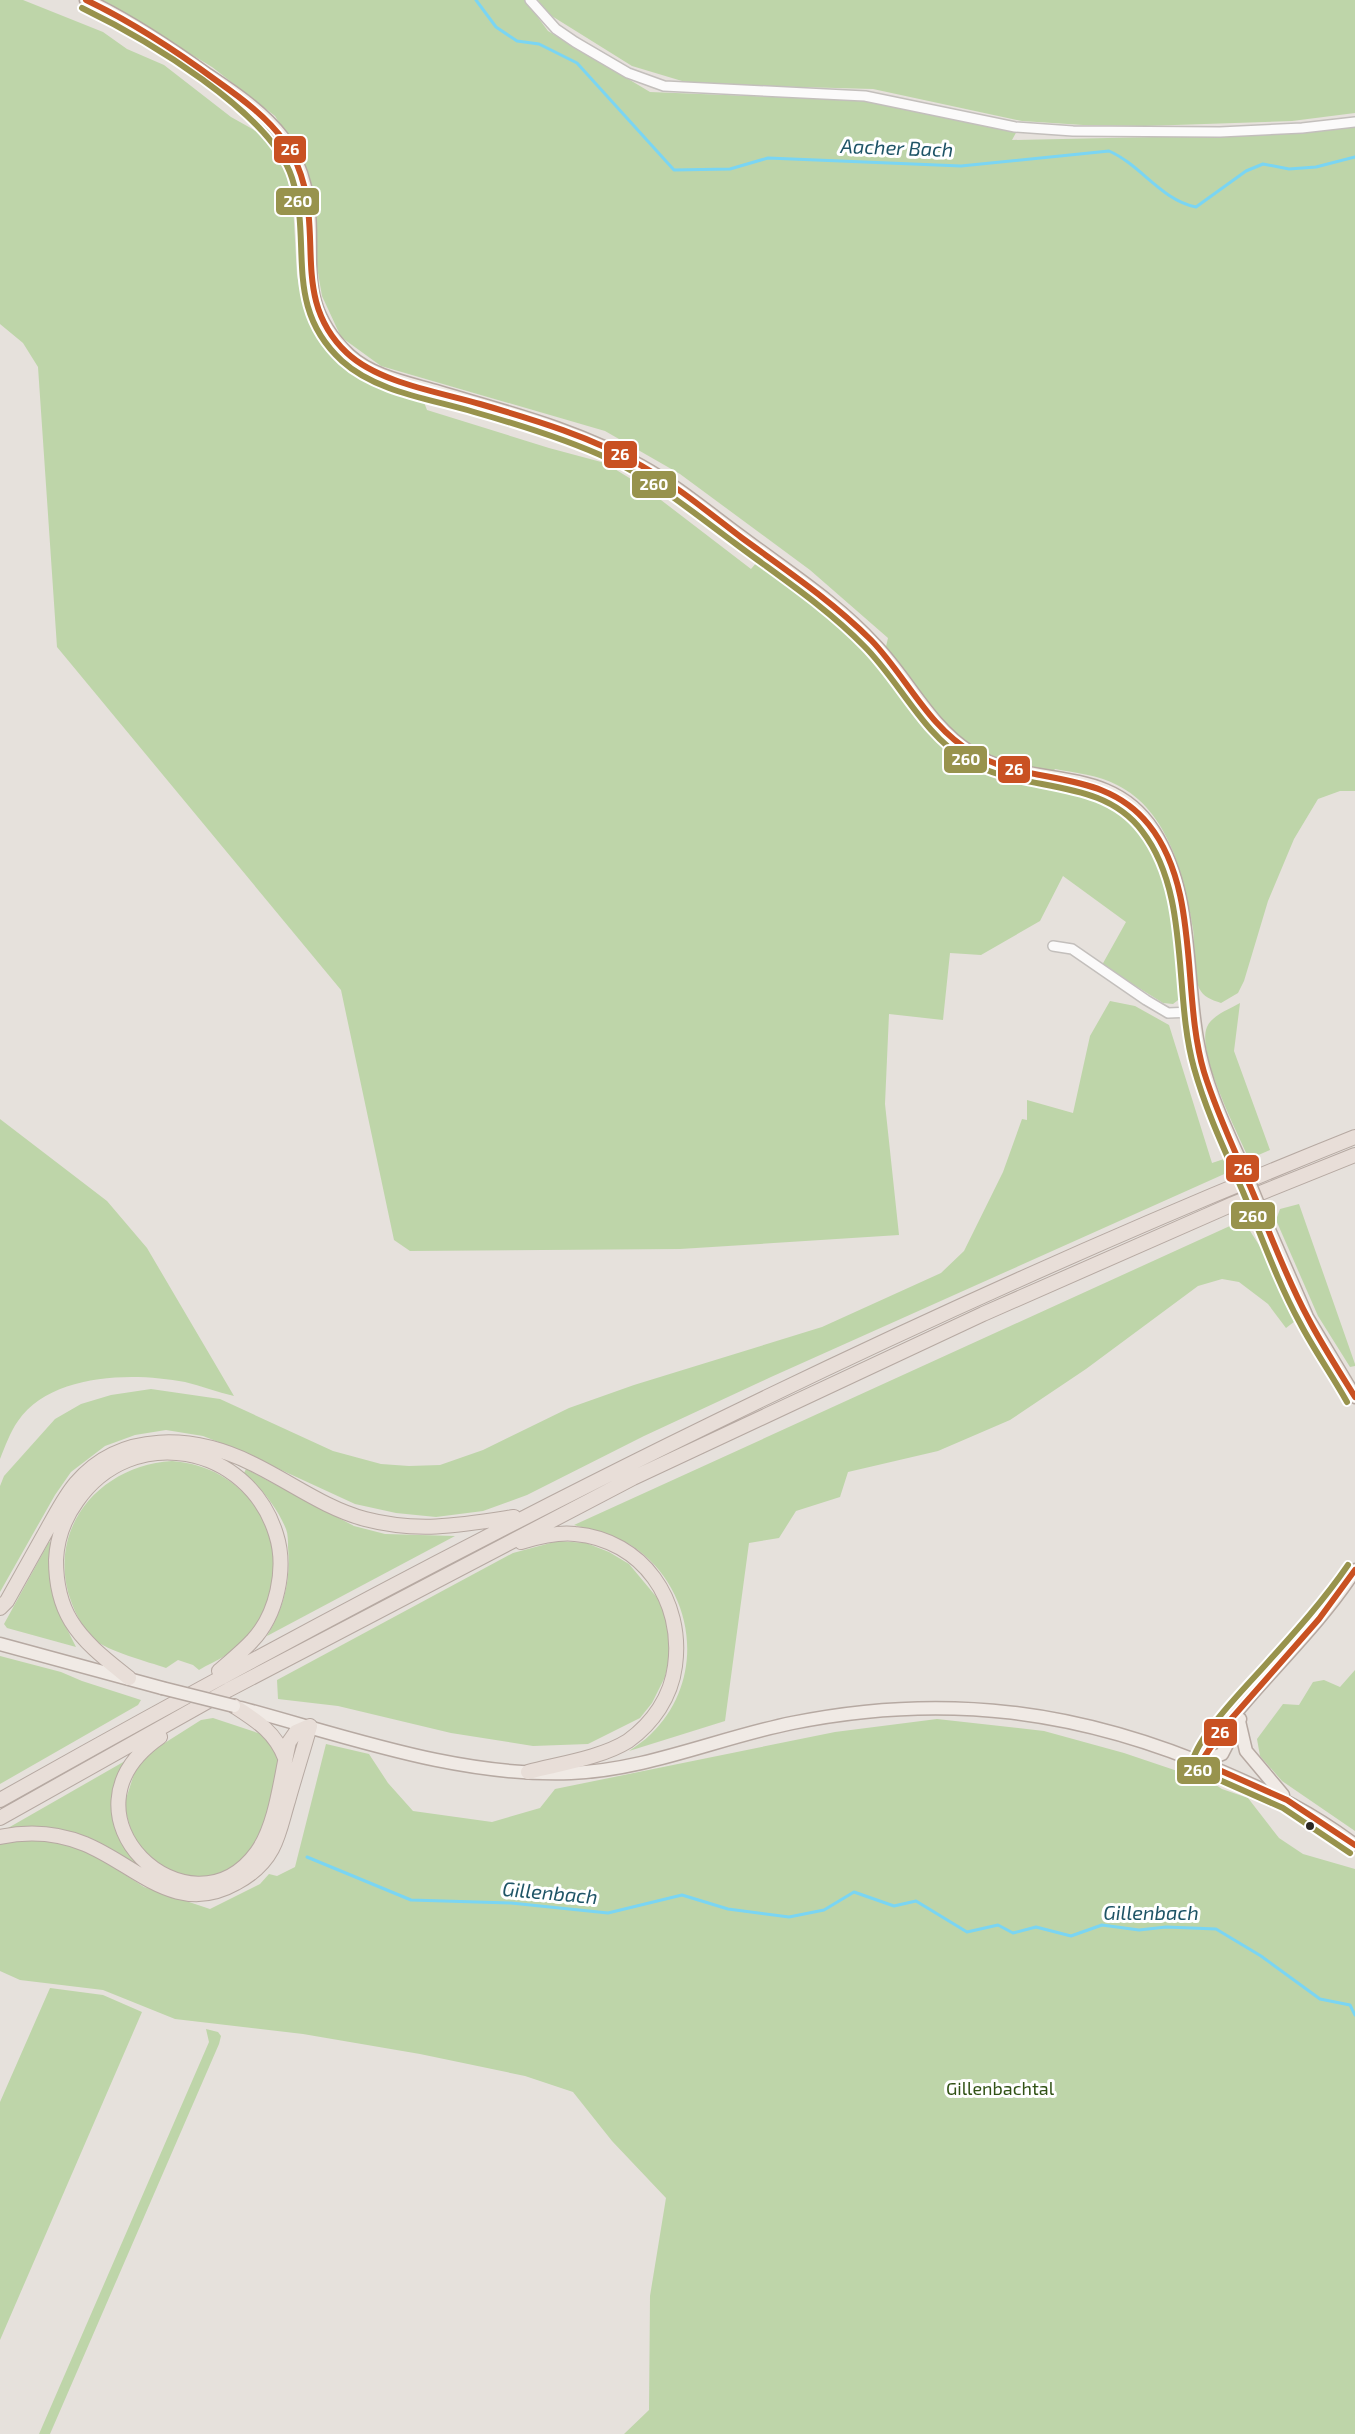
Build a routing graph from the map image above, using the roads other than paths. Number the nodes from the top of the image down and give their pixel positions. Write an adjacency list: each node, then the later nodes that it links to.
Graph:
1 (86, 0): 5 (main road)
2 (530, 0): 3 (street)
3 (1355, 122)
4 (1053, 946): 5 (street)
5 (1193, 1012): 8 (main road, bridge)
6 (1355, 1137): 9 (highway)
7 (1355, 1155): 10 (highway)
8 (1355, 1396)
9 (525, 1516): 12 (highway); 15 (highway)
10 (488, 1553): 16 (highway); 24 (highway)
11 (1355, 1570): 17 (main road)
12 (0, 1608)
13 (0, 1644): 14 (main road)
14 (129, 1678): 15 (highway); 18 (main road, bridge)
15 (203, 1686): 25 (highway)
16 (228, 1690): 22 (highway); 27 (highway)
17 (1250, 1697): 19 (main road); 23 (main road)
18 (234, 1706): 20 (main road); 22 (highway)
19 (1239, 1721): 23 (main road); 26 (main road)
20 (310, 1726): 22 (highway); 24 (main road); 28 (highway)
21 (1115, 1731): 23 (main road); 24 (main road); 29 (main road)
22 (285, 1758)
23 (1201, 1762): 26 (main road)
24 (528, 1772)
25 (0, 1800)
26 (1287, 1800): 29 (main road)
27 (0, 1818)
28 (0, 1837)
29 (1352, 1842)

